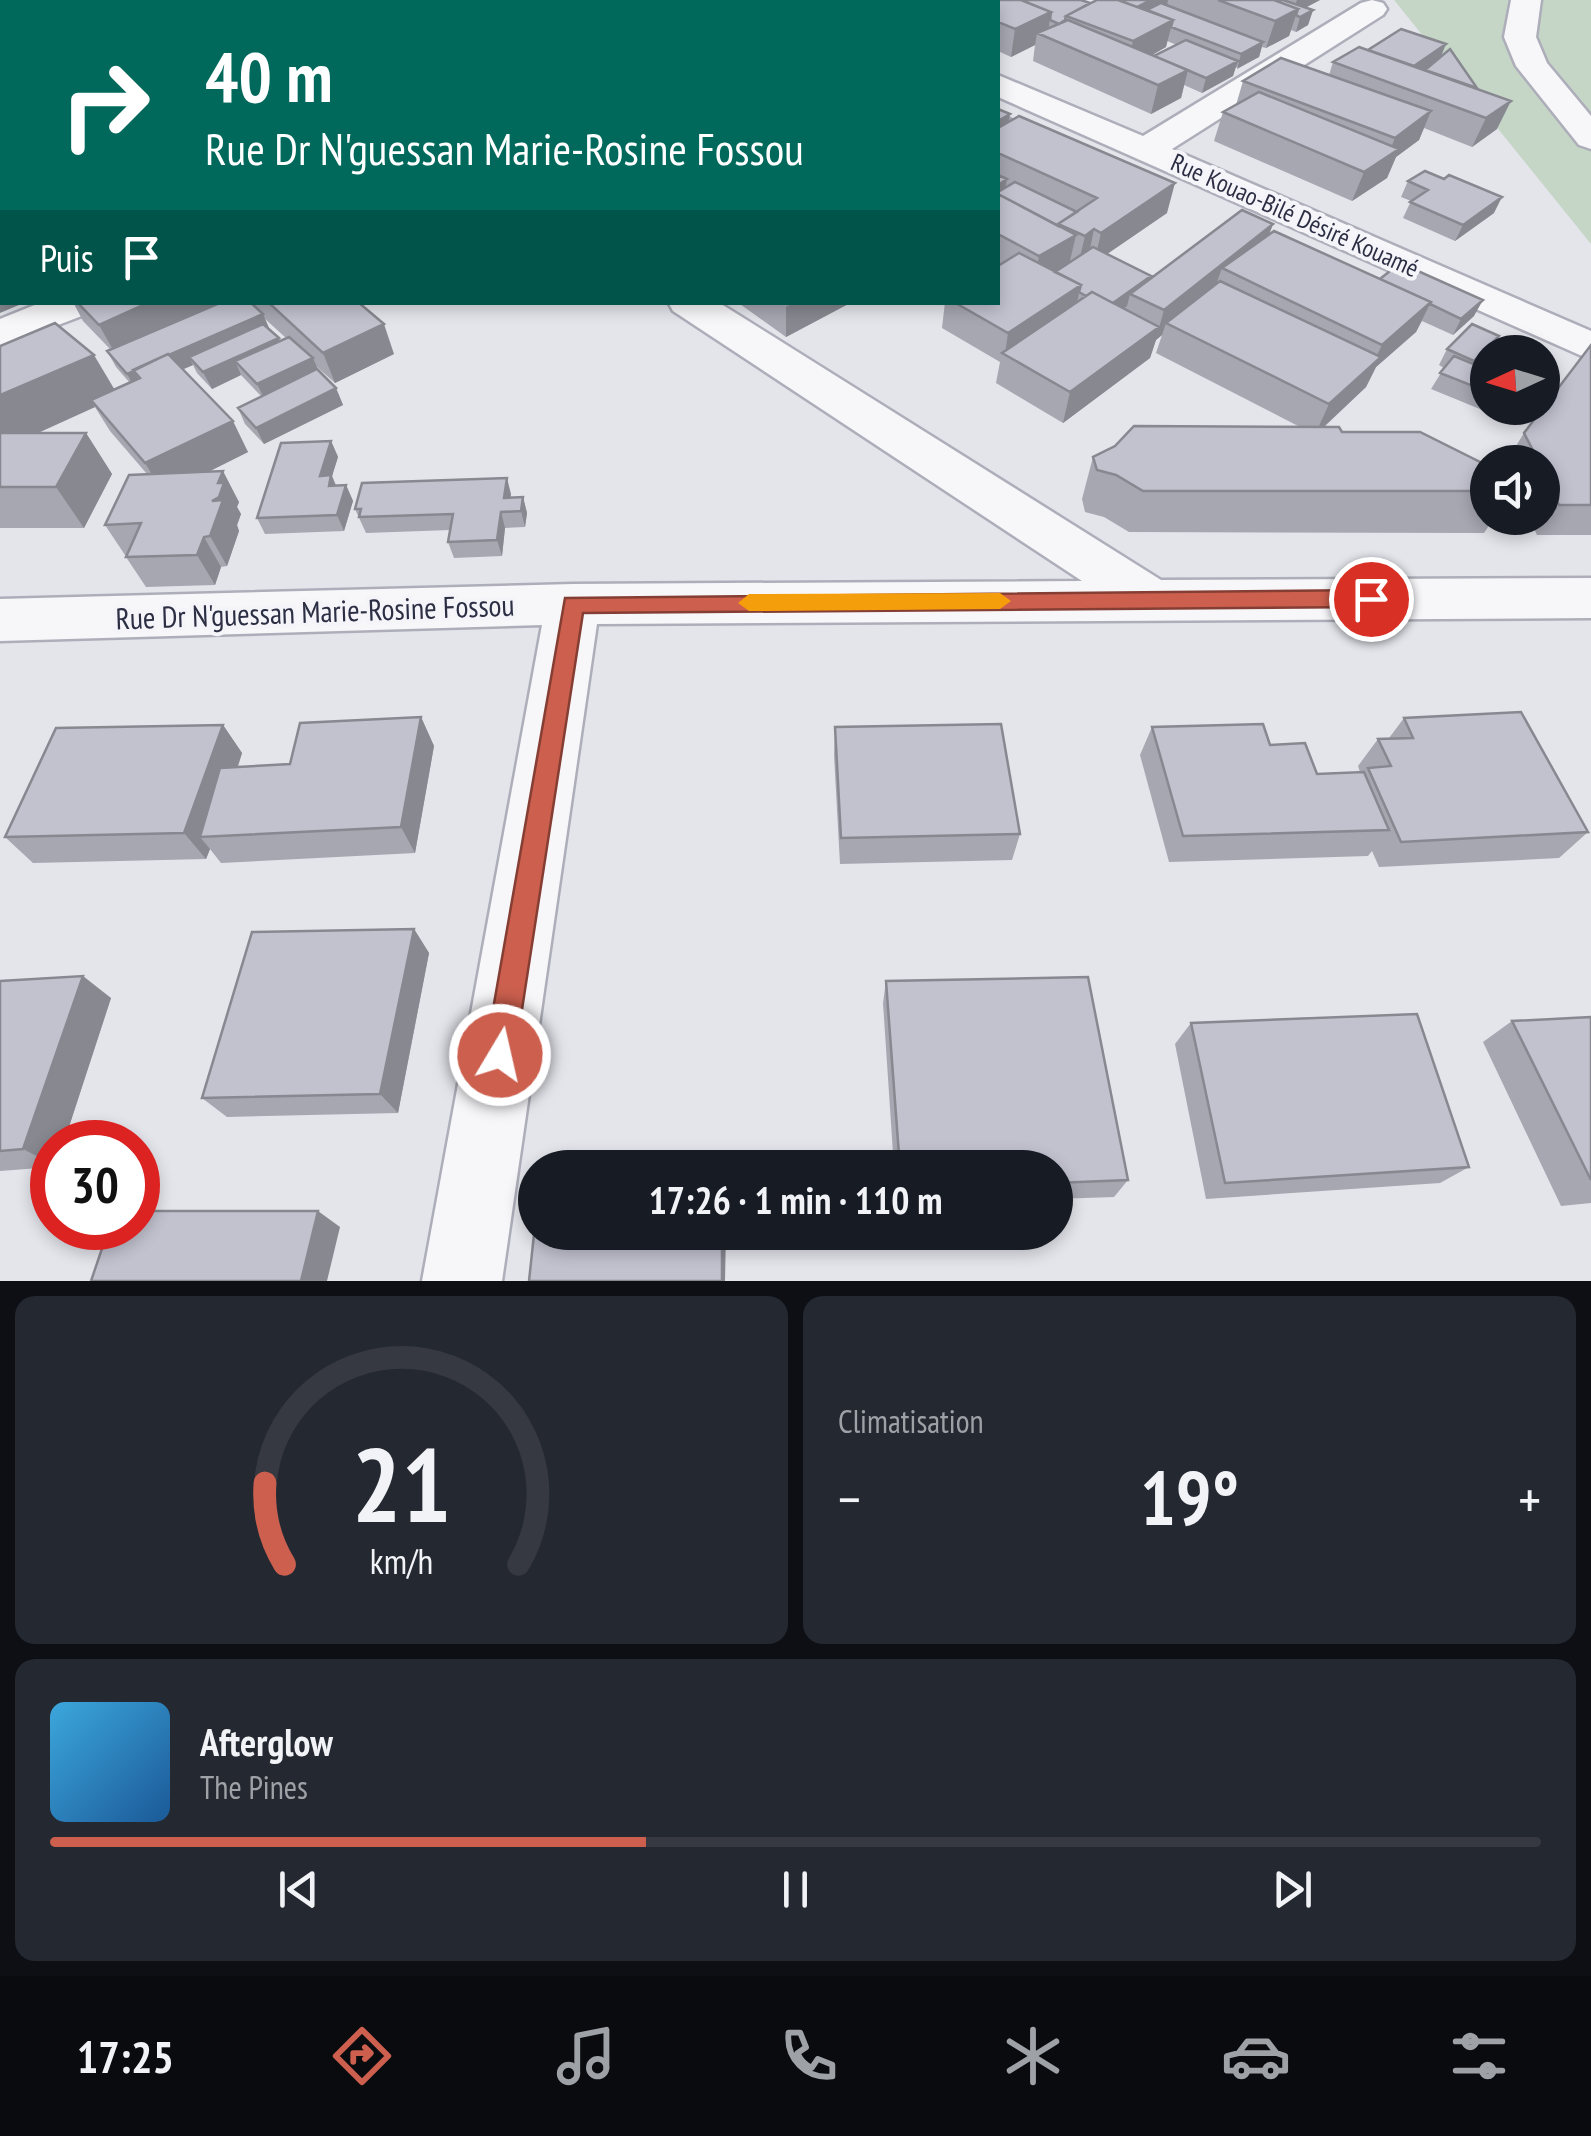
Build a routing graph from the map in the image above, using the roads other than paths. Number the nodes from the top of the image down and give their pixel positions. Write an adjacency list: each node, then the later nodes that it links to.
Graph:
1 (1526, 0): 4 (street)
2 (1372, 9): 5 (street)
3 (1000, 86): 5 (street, Rue Kouao-Bilé Désiré Kouamé)
4 (1591, 138)
5 (1148, 149): 9 (street, Rue Kouao-Bilé Désiré Kouamé)
6 (72, 305): 8 (street)
7 (693, 305): 11 (street)
8 (0, 334)
9 (1591, 347)
10 (1591, 598): 11 (street, Rue Dr N'guessan Marie-Rosine Fossou)
11 (1151, 600): 12 (street, Rue Dr N'guessan Marie-Rosine Fossou)
12 (573, 604): 13 (street, Rue Dr N'guessan Marie-Rosine Fossou); 14 (street)
13 (0, 620)
14 (462, 1281)

